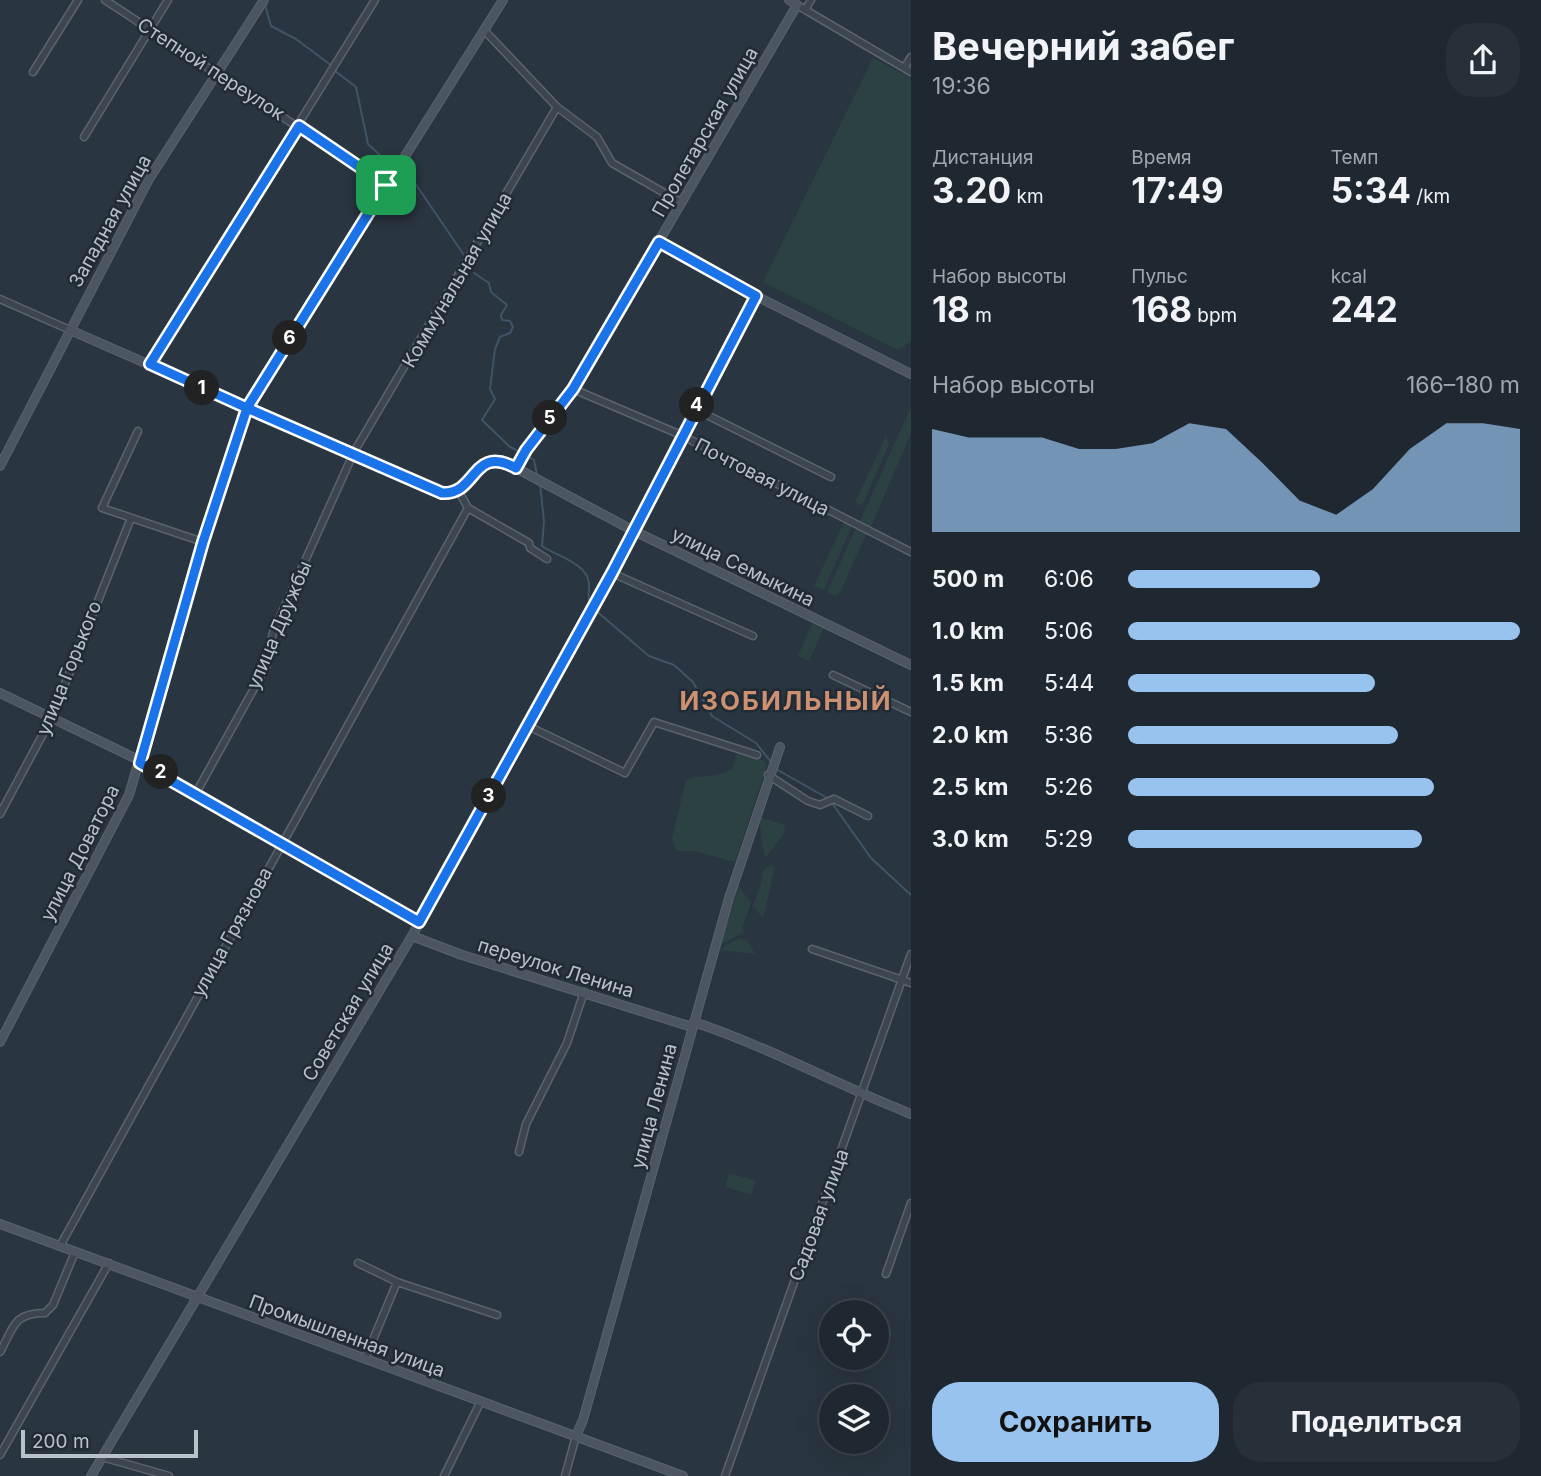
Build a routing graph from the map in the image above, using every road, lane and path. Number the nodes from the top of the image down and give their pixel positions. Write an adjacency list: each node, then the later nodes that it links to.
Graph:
1 (78, 0): 13 (street)
2 (105, 0): 9 (street, Степной переулок)
3 (168, 0): 9 (street)
4 (264, 0): 15 (street, Западная улица)
5 (375, 0): 17 (street)
6 (503, 0): 10 (street, улица Доватора)
7 (811, 0): 8 (street, Пролетарская улица)
8 (797, 5): 12 (street); 20 (street, Пролетарская улица)
9 (148, 28): 15 (street, Степной переулок); 18 (street)
10 (484, 30): 16 (street); 19 (street, улица Доватора)
11 (911, 57): 12 (street)
12 (904, 68): 14 (street)
13 (33, 72)
14 (911, 72)
15 (216, 73): 17 (street, Степной переулок); 24 (street, Западная улица)
16 (557, 107): 20 (street); 32 (street, Коммунальная улица)
17 (299, 126): 19 (street, Степной переулок); 25 (street)
18 (84, 137)
19 (386, 185): 28 (street, улица Доватора)
20 (682, 203): 21 (street, Пролетарская улица)
21 (659, 242): 22 (street); 27 (street, Пролетарская улица)
22 (756, 296): 26 (street); 29 (street, Советская улица)
23 (0, 299): 24 (street)
24 (70, 330): 25 (street); 33 (street, Западная улица)
25 (150, 364): 28 (street)
26 (911, 373)
27 (573, 389): 31 (street, Почтовая улица); 34 (street, Пролетарская улица)
28 (247, 408): 32 (street); 40 (street, улица Доватора)
29 (695, 409): 31 (street, Советская улица); 35 (street)
30 (138, 431): 38 (street)
31 (681, 435): 39 (street, Советская улица); 41 (street, Почтовая улица)
32 (354, 452): 36 (street); 55 (street, улица Дружбы)
33 (0, 466)
34 (516, 468): 36 (street, улица Семыкина); 39 (street, улица Семыкина)
35 (831, 477)
36 (458, 491): 37 (street)
37 (468, 509): 42 (street); 58 (street, улица Грязнова)
38 (131, 517): 40 (street); 49 (street, улица Горького)
39 (632, 530): 43 (street, Советская улица); 45 (street, улица Семыкина)
40 (203, 542): 53 (street, улица Доватора)
41 (911, 552)
42 (547, 559)
43 (612, 573): 44 (street); 50 (street, Советская улица)
44 (753, 636)
45 (911, 664)
46 (833, 675): 48 (street)
47 (0, 693): 49 (street)
48 (911, 712)
49 (51, 719): 53 (street); 56 (street, улица Горького)
50 (528, 726): 52 (street); 59 (street, Советская улица)
51 (780, 747): 54 (street, улица Ленина)
52 (757, 755)
53 (140, 763): 55 (street); 67 (street, улица Доватора)
54 (770, 768): 57 (street); 66 (street, улица Ленина)
55 (196, 793): 58 (street)
56 (0, 814)
57 (868, 816)
58 (282, 843): 59 (street); 73 (street, улица Грязнова)
59 (419, 922): 60 (street, Советская улица)
60 (412, 936): 65 (street, переулок Ленина); 79 (street, Советская улица)
61 (812, 949): 63 (street)
62 (911, 954): 63 (street, Садовая улица)
63 (901, 980): 64 (street); 68 (street, Садовая улица)
64 (911, 983)
65 (584, 992): 66 (street, переулок Ленина); 70 (street)
66 (693, 1025): 68 (street, переулок Ленина); 84 (street, улица Ленина)
67 (0, 1042)
68 (862, 1095): 69 (street, переулок Ленина); 92 (street, Садовая улица)
69 (911, 1114)
70 (519, 1152)
71 (911, 1203): 77 (street)
72 (0, 1224): 73 (street, Промышленная улица)
73 (60, 1246): 74 (street, Промышленная улица)
74 (75, 1252): 75 (street, Промышленная улица); 81 (street)
75 (109, 1263): 79 (street, Промышленная улица); 85 (street)
76 (358, 1263): 78 (street)
77 (887, 1274)
78 (397, 1282): 80 (street); 82 (street)
79 (196, 1298): 82 (street, Промышленная улица); 86 (street, Советская улица)
80 (497, 1315)
81 (0, 1352)
82 (365, 1359): 83 (street, Промышленная улица)
83 (481, 1401): 84 (street, Промышленная улица); 89 (street)
84 (576, 1436): 90 (street, улица Ленина); 91 (street, Промышленная улица)
85 (0, 1455)
86 (102, 1457): 87 (street, Советская улица); 88 (street)
87 (91, 1476)
88 (169, 1476)
89 (444, 1476)
90 (565, 1476)
91 (683, 1476)
92 (725, 1476)

